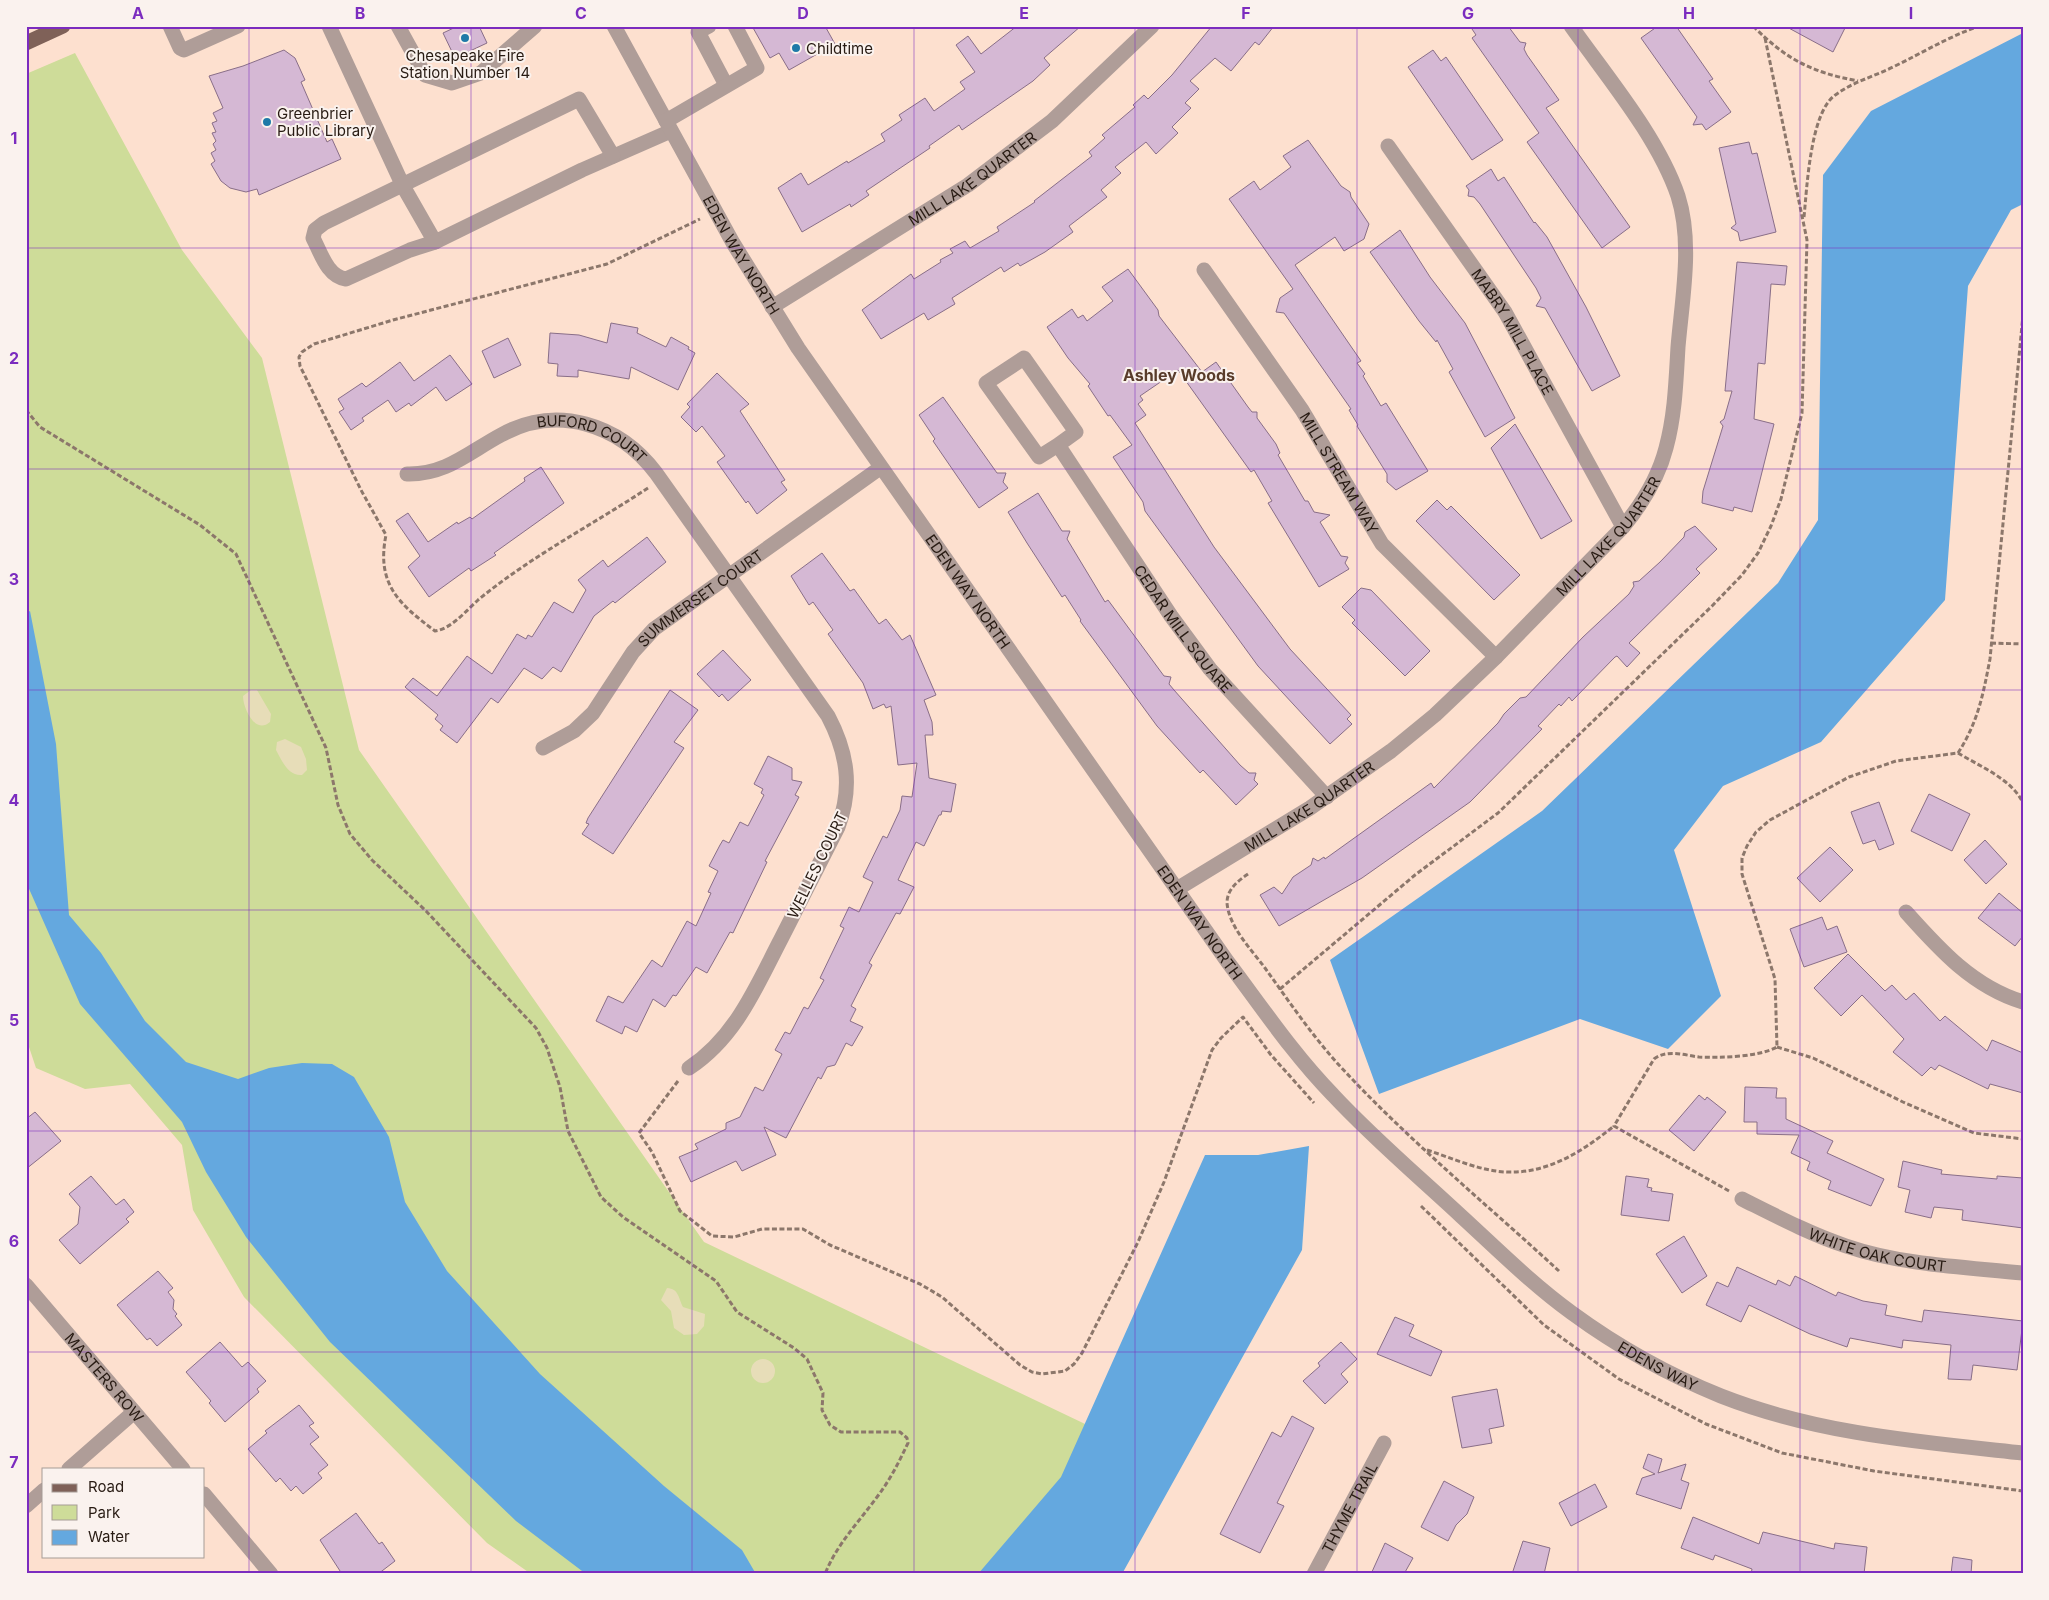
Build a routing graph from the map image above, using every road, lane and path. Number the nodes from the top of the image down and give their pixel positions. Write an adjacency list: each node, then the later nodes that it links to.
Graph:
1 (63, 26): 15 (main road)
2 (170, 26): 3 (street)
3 (238, 26)
4 (329, 26): 21 (street)
5 (398, 26): 6 (street)
6 (535, 26)
7 (614, 26): 18 (street, EDEN WAY NORTH)
8 (709, 26): 17 (street)
9 (735, 26): 17 (street)
10 (1152, 26): 26 (street, MILL LAKE QUARTER)
11 (1571, 26): 33 (street, MILL LAKE QUARTER)
12 (1753, 26): 14 (path)
13 (1979, 26): 16 (path)
14 (1764, 38): 16 (path); 23 (path)
15 (26, 43)
16 (1858, 81): 23 (path)
17 (726, 85): 18 (street)
18 (668, 126): 20 (street); 26 (street, EDEN WAY NORTH)
19 (1388, 146): 33 (street, MABRY MILL PLACE)
20 (613, 156): 21 (street); 24 (street)
21 (403, 186): 24 (street); 24 (street)
22 (700, 219): 32 (path)
23 (1803, 220): 45 (path)
24 (435, 242)
25 (1204, 270): 37 (street, MILL STREAM WAY)
26 (772, 307): 30 (street, EDEN WAY NORTH)
27 (2023, 316): 35 (path)
28 (26, 410): 71 (path)
29 (1058, 444): 29 (street); 40 (street, CEDAR MILL SQUARE)
30 (880, 468): 34 (street, SUMMERSET COURT); 43 (street, EDEN WAY NORTH)
31 (407, 474): 32 (street, BUFORD COURT)
32 (661, 480): 34 (street, BUFORD COURT)
33 (1622, 528): 37 (street, MILL LAKE QUARTER)
34 (728, 575): 38 (street, SUMMERSET COURT); 48 (street, WELLES COURT)
35 (1991, 643): 36 (path); 39 (path)
36 (2023, 644)
37 (1496, 657): 40 (street, MILL LAKE QUARTER)
38 (543, 748)
39 (1958, 753): 41 (path); 47 (path)
40 (1327, 796): 43 (street, MILL LAKE QUARTER)
41 (2023, 803)
42 (1248, 874): 45 (path)
43 (1177, 889): 52 (street, EDEN WAY NORTH)
44 (1906, 912): 46 (street)
45 (1280, 989): 54 (path)
46 (2023, 1002)
47 (1777, 1047): 51 (path); 53 (path)
48 (689, 1068)
49 (666, 1098): 50 (path)
50 (1319, 1108)
51 (1614, 1126): 54 (path); 55 (path)
52 (1365, 1127): 63 (street, EDENS WAY)
53 (2023, 1139)
54 (1427, 1150): 58 (path)
55 (1717, 1183)
56 (1742, 1199): 59 (street, WHITE OAK COURT)
57 (1418, 1203): 66 (path)
58 (1559, 1271)
59 (2023, 1273)
60 (26, 1285): 61 (street, MASTERS ROW)
61 (134, 1412): 64 (street); 65 (street, MASTERS ROW)
62 (1384, 1443): 72 (street, THYME TRAIL)
63 (2023, 1453)
64 (70, 1468)
65 (181, 1468)
66 (2023, 1491)
67 (42, 1492): 69 (street)
68 (205, 1495): 70 (street)
69 (26, 1506)
70 (270, 1574)
71 (825, 1574)
72 (1314, 1574)

